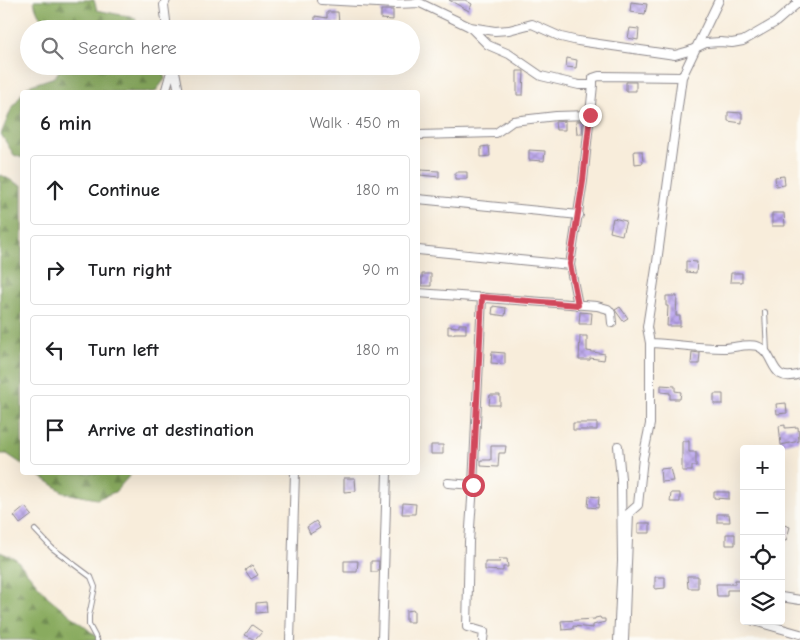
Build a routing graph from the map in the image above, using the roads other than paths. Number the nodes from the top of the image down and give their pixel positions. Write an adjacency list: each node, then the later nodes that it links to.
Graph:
1 (166, 0): 6 (street)
2 (321, 0): 4 (street)
3 (719, 0): 8 (street)
4 (417, 1): 7 (street)
5 (799, 1): 8 (street)
6 (165, 20)
7 (470, 27): 8 (street); 12 (street)
8 (697, 46): 11 (street)
9 (170, 75): 13 (street)
10 (175, 75): 14 (street)
11 (682, 76): 12 (street); 26 (street)
12 (593, 85): 15 (street)
13 (166, 89)
14 (179, 90)
15 (590, 115): 16 (street); 18 (street)
16 (420, 135)
17 (420, 199): 18 (street)
18 (579, 215): 20 (street)
19 (420, 250): 20 (street)
20 (570, 264): 23 (street)
21 (420, 293): 22 (street)
22 (482, 297): 23 (street); 33 (street)
23 (578, 305): 25 (street)
24 (765, 312): 27 (lane)
25 (612, 323)
26 (650, 343): 27 (street); 44 (street)
27 (767, 354): 28 (street)
28 (800, 374)
29 (618, 446): 43 (street)
30 (295, 475): 40 (street)
31 (387, 475): 41 (street)
32 (448, 483): 33 (street)
33 (473, 485): 42 (street)
34 (35, 530): 39 (lane)
35 (785, 598): 36 (street)
36 (800, 600)
37 (768, 625): 38 (street)
38 (800, 634)
39 (98, 640)
40 (290, 640)
41 (382, 640)
42 (483, 640)
43 (618, 640)
44 (624, 640)

